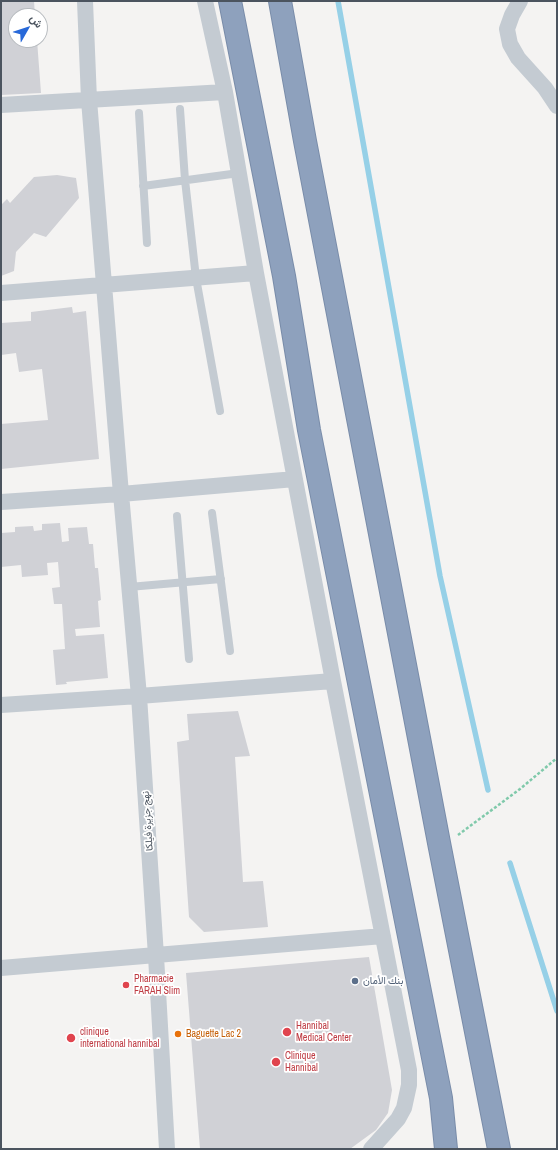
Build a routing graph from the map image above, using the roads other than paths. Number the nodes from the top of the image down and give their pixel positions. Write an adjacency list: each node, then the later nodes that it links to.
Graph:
1 (85, 1): 7 (street, نهج جزيرة فيلكا)
2 (206, 1): 6 (street)
3 (230, 1): 39 (highway)
4 (280, 1): 40 (highway)
5 (520, 1): 9 (street)
6 (225, 92): 7 (street); 12 (street)
7 (90, 100): 8 (street); 18 (street, نهج جزيرة فيلكا)
8 (1, 105)
9 (557, 106)
10 (180, 109): 13 (lane)
11 (139, 113): 14 (lane)
12 (238, 173): 13 (lane); 16 (street)
13 (185, 180): 14 (lane); 17 (lane)
14 (143, 186): 15 (lane)
15 (147, 243)
16 (256, 273): 17 (street); 21 (street)
17 (196, 278): 18 (street); 20 (lane)
18 (104, 285): 19 (street); 22 (street, نهج جزيرة فيلكا)
19 (1, 293)
20 (220, 411)
21 (295, 479): 22 (street); 31 (street)
22 (121, 494): 23 (street); 28 (street, نهج جزيرة فيلكا)
23 (1, 502)
24 (212, 513): 26 (lane)
25 (177, 516): 27 (lane)
26 (221, 579): 27 (lane); 29 (lane)
27 (182, 582): 28 (lane); 30 (lane)
28 (129, 587): 32 (street, نهج جزيرة فيلكا)
29 (230, 651)
30 (189, 659)
31 (333, 680): 32 (street); 34 (street)
32 (139, 696): 33 (street); 35 (street, نهج جزيرة فيلكا)
33 (1, 705)
34 (383, 936): 35 (street); 38 (street)
35 (156, 956): 36 (street); 37 (street, نهج جزيرة فيلكا)
36 (1, 968)
37 (167, 1149)
38 (371, 1149)
39 (446, 1149)
40 (499, 1149)

